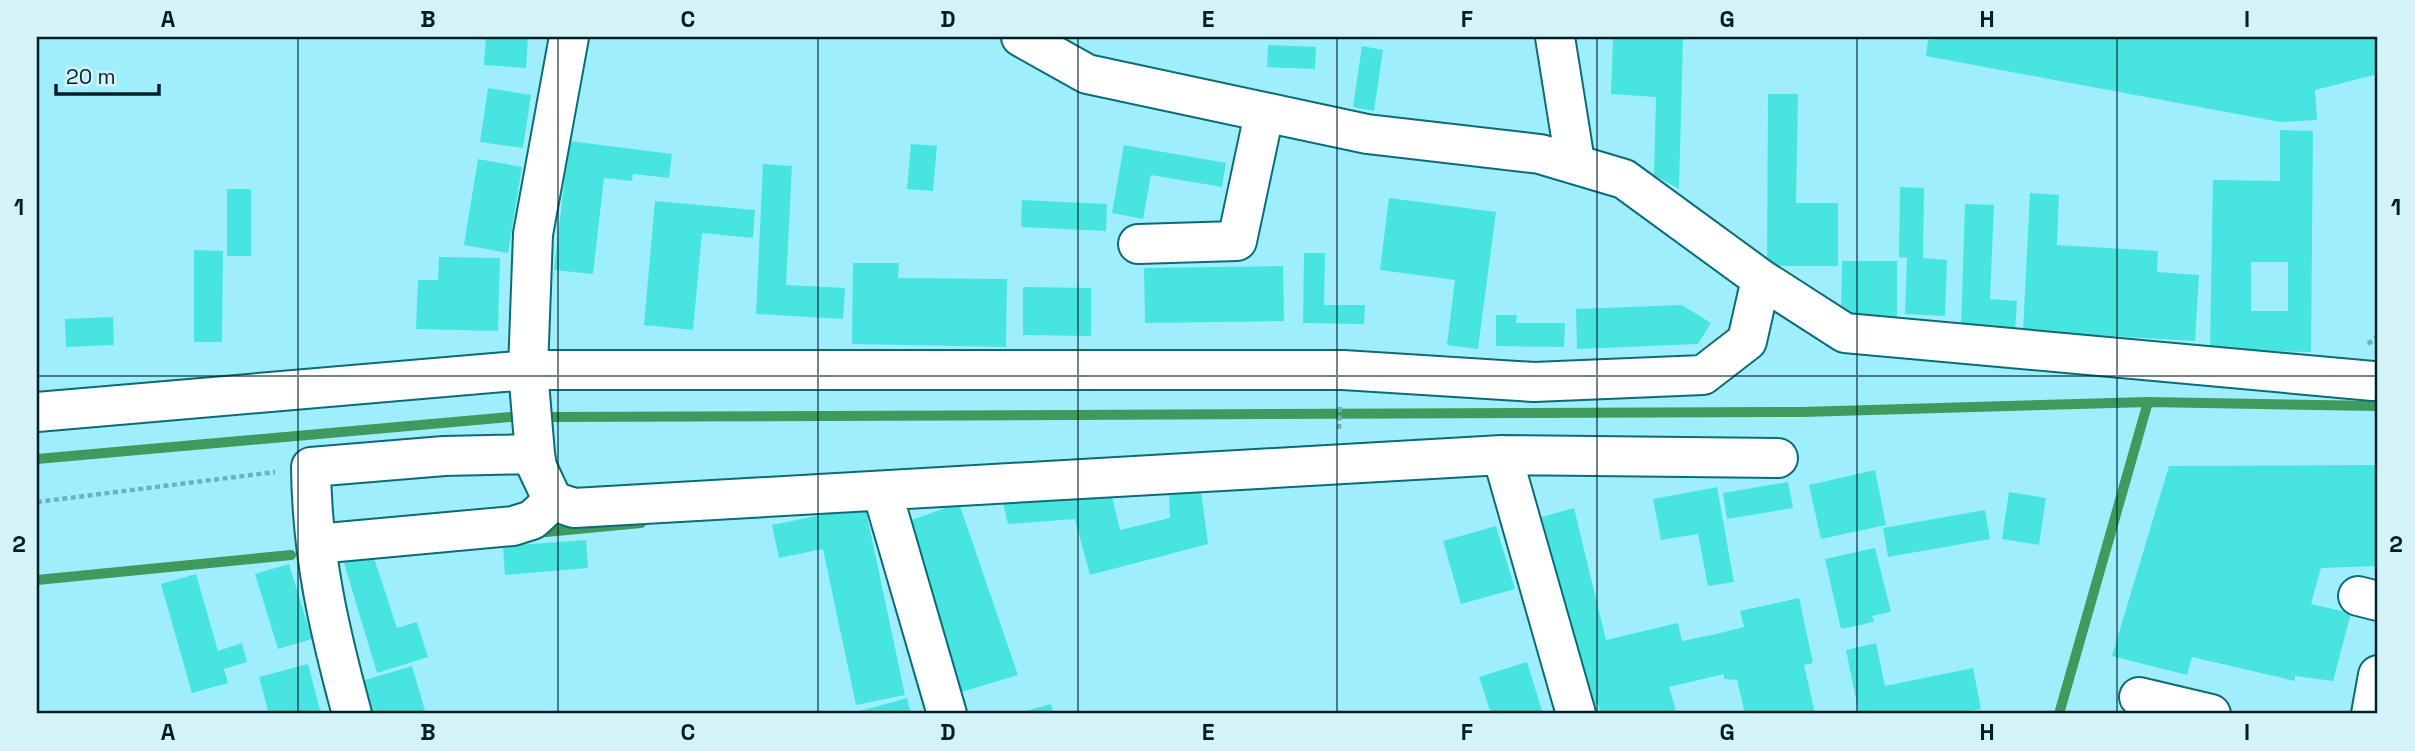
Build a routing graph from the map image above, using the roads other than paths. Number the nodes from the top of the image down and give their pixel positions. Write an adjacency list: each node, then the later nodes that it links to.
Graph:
1 (569, 37): 8 (street)
2 (1021, 37): 4 (street)
3 (1555, 37): 5 (street)
4 (1264, 114): 5 (street); 6 (street)
5 (1575, 162): 7 (street)
6 (1138, 244)
7 (1761, 279): 8 (street); 9 (street)
8 (527, 370): 10 (street); 11 (street)
9 (2373, 381)
10 (37, 412)
11 (535, 454): 15 (street); 16 (street)
12 (1502, 455): 13 (street); 14 (street); 21 (street)
13 (1778, 458)
14 (882, 491): 15 (street); 20 (street)
15 (553, 501): 16 (street)
16 (316, 544): 19 (street)
17 (2378, 675): 23 (street)
18 (2140, 698): 22 (street)
19 (352, 714)
20 (947, 714)
21 (1576, 714)
22 (2211, 714)
23 (2371, 714)

